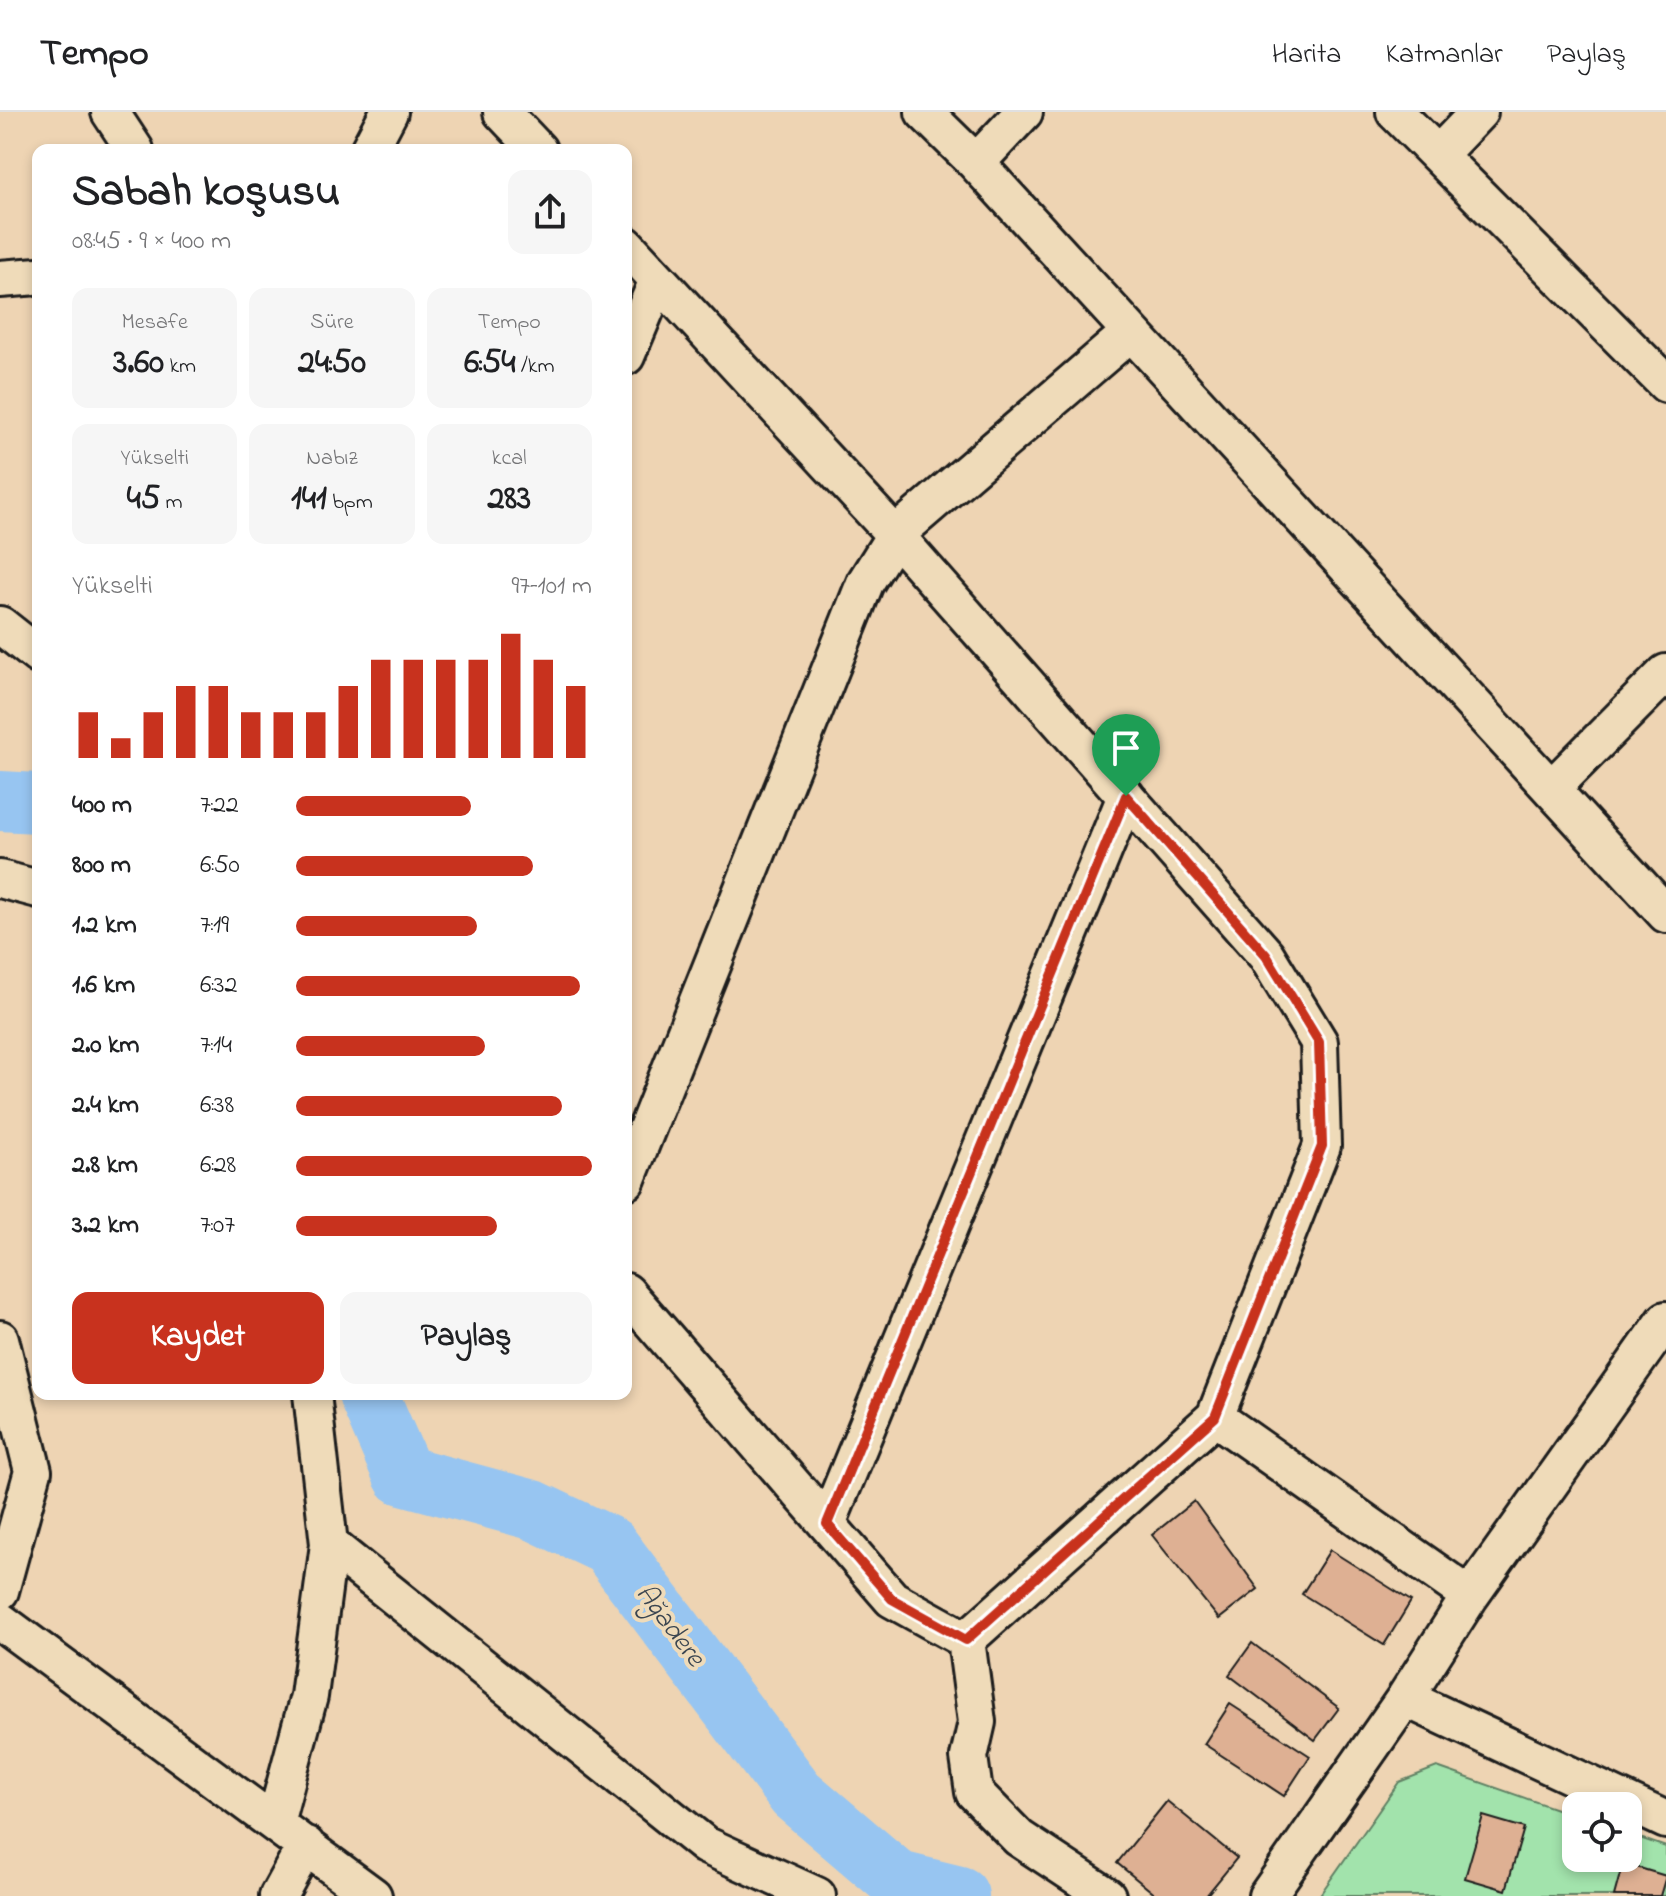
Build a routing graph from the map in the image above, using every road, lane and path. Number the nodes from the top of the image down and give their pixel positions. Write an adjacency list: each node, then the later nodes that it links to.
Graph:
1 (110, 112): 8 (street)
2 (389, 112): 9 (street)
3 (502, 112): 10 (street)
4 (924, 112): 12 (street)
5 (1024, 112): 12 (street)
6 (1395, 112): 11 (street)
7 (1479, 112): 11 (street)
8 (131, 144)
9 (372, 144)
10 (532, 144)
11 (1439, 154): 19 (street)
12 (976, 163): 17 (street)
13 (632, 252): 16 (street)
14 (32, 276): 15 (street)
15 (0, 279)
16 (658, 280): 18 (street); 20 (street)
17 (1131, 332): 20 (street); 24 (street)
18 (632, 342)
19 (1666, 384)
20 (895, 535): 25 (street); 29 (street)
21 (0, 625): 22 (street)
22 (32, 650)
23 (1666, 673): 24 (street)
24 (1551, 789): 28 (street)
25 (1126, 796): 34 (street); 35 (street)
26 (0, 879): 27 (street)
27 (32, 887)
28 (1666, 914)
29 (632, 1166)
30 (632, 1299): 35 (street)
31 (1666, 1320): 38 (street)
32 (0, 1339): 37 (street)
33 (313, 1400): 36 (street)
34 (1215, 1417): 38 (street); 40 (street)
35 (827, 1524): 40 (street)
36 (329, 1544): 43 (street); 47 (street)
37 (0, 1591)
38 (1470, 1596): 41 (street)
39 (0, 1621): 43 (street)
40 (966, 1640): 48 (street)
41 (1405, 1698): 42 (street); 49 (street)
42 (1666, 1820)
43 (275, 1823): 44 (street)
44 (306, 1845): 45 (street); 46 (street)
45 (278, 1896)
46 (373, 1896)
47 (817, 1896)
48 (1107, 1896)
49 (1267, 1896)

